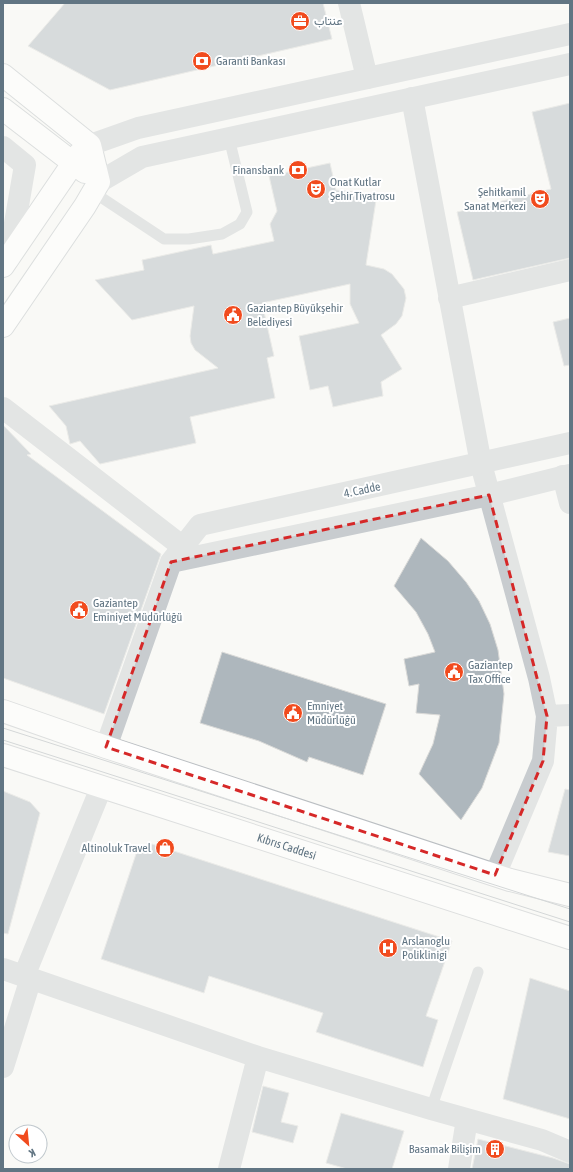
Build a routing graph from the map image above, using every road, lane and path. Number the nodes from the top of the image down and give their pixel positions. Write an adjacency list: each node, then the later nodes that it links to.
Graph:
1 (349, 3): 5 (street)
2 (570, 34): 5 (street)
3 (570, 64): 6 (street)
4 (3, 75): 10 (main road)
5 (366, 78): 10 (street)
6 (412, 98): 8 (street); 14 (street)
7 (3, 109): 10 (main road)
8 (229, 138): 11 (street); 11 (lane)
9 (3, 147): 12 (street)
10 (81, 154): 11 (main road); 12 (main road)
11 (96, 187): 15 (main road)
12 (6, 262)
13 (570, 270): 14 (street)
14 (449, 298): 18 (street)
15 (3, 326)
16 (3, 408): 22 (street)
17 (570, 443): 18 (street, 4. Cadde)
18 (481, 464): 20 (street); 22 (street, 4. Cadde)
19 (567, 476): 20 (street); 21 (street)
20 (489, 495): 22 (street); 25 (street)
21 (570, 503)
22 (183, 556): 26 (street, 4. Cadde)
23 (3, 712): 26 (main road)
24 (570, 715): 25 (street)
25 (547, 716): 29 (street)
26 (106, 747): 29 (main road)
27 (3, 755): 28 (main road, Kıbrıs Caddesi)
28 (101, 788): 31 (main road, Kıbrıs Caddesi); 34 (street)
29 (495, 875): 30 (main road)
30 (570, 895)
31 (570, 938)
32 (3, 969): 34 (street)
33 (478, 972): 37 (lane)
34 (28, 977): 35 (street); 36 (street)
35 (258, 1057): 37 (street); 40 (street)
36 (3, 1067)
37 (431, 1109): 38 (street)
38 (467, 1119): 39 (street); 41 (street)
39 (570, 1152)
40 (230, 1169)
41 (459, 1169)

